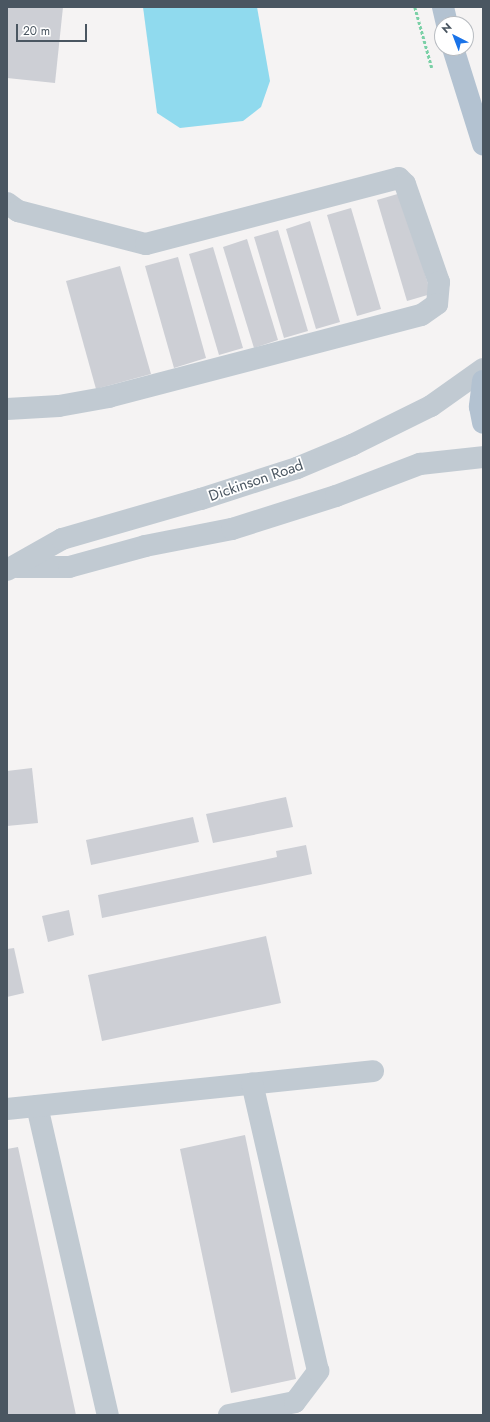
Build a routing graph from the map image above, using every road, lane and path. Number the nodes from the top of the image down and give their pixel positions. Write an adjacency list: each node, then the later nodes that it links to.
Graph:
1 (415, 7): 3 (path)
2 (456, 56): 4 (main road)
3 (432, 68)
4 (476, 102): 5 (main road)
5 (483, 144)
6 (7, 203): 9 (street)
7 (483, 369): 12 (street, Dickinson Road)
8 (483, 382): 10 (main road)
9 (7, 408)
10 (483, 423)
11 (483, 457): 12 (street, Dickinson Road)
12 (12, 568)
13 (373, 1070): 14 (street)
14 (252, 1083): 15 (street); 18 (street)
15 (37, 1106): 16 (street); 17 (street)
16 (7, 1109)
17 (108, 1415)
18 (229, 1415)

